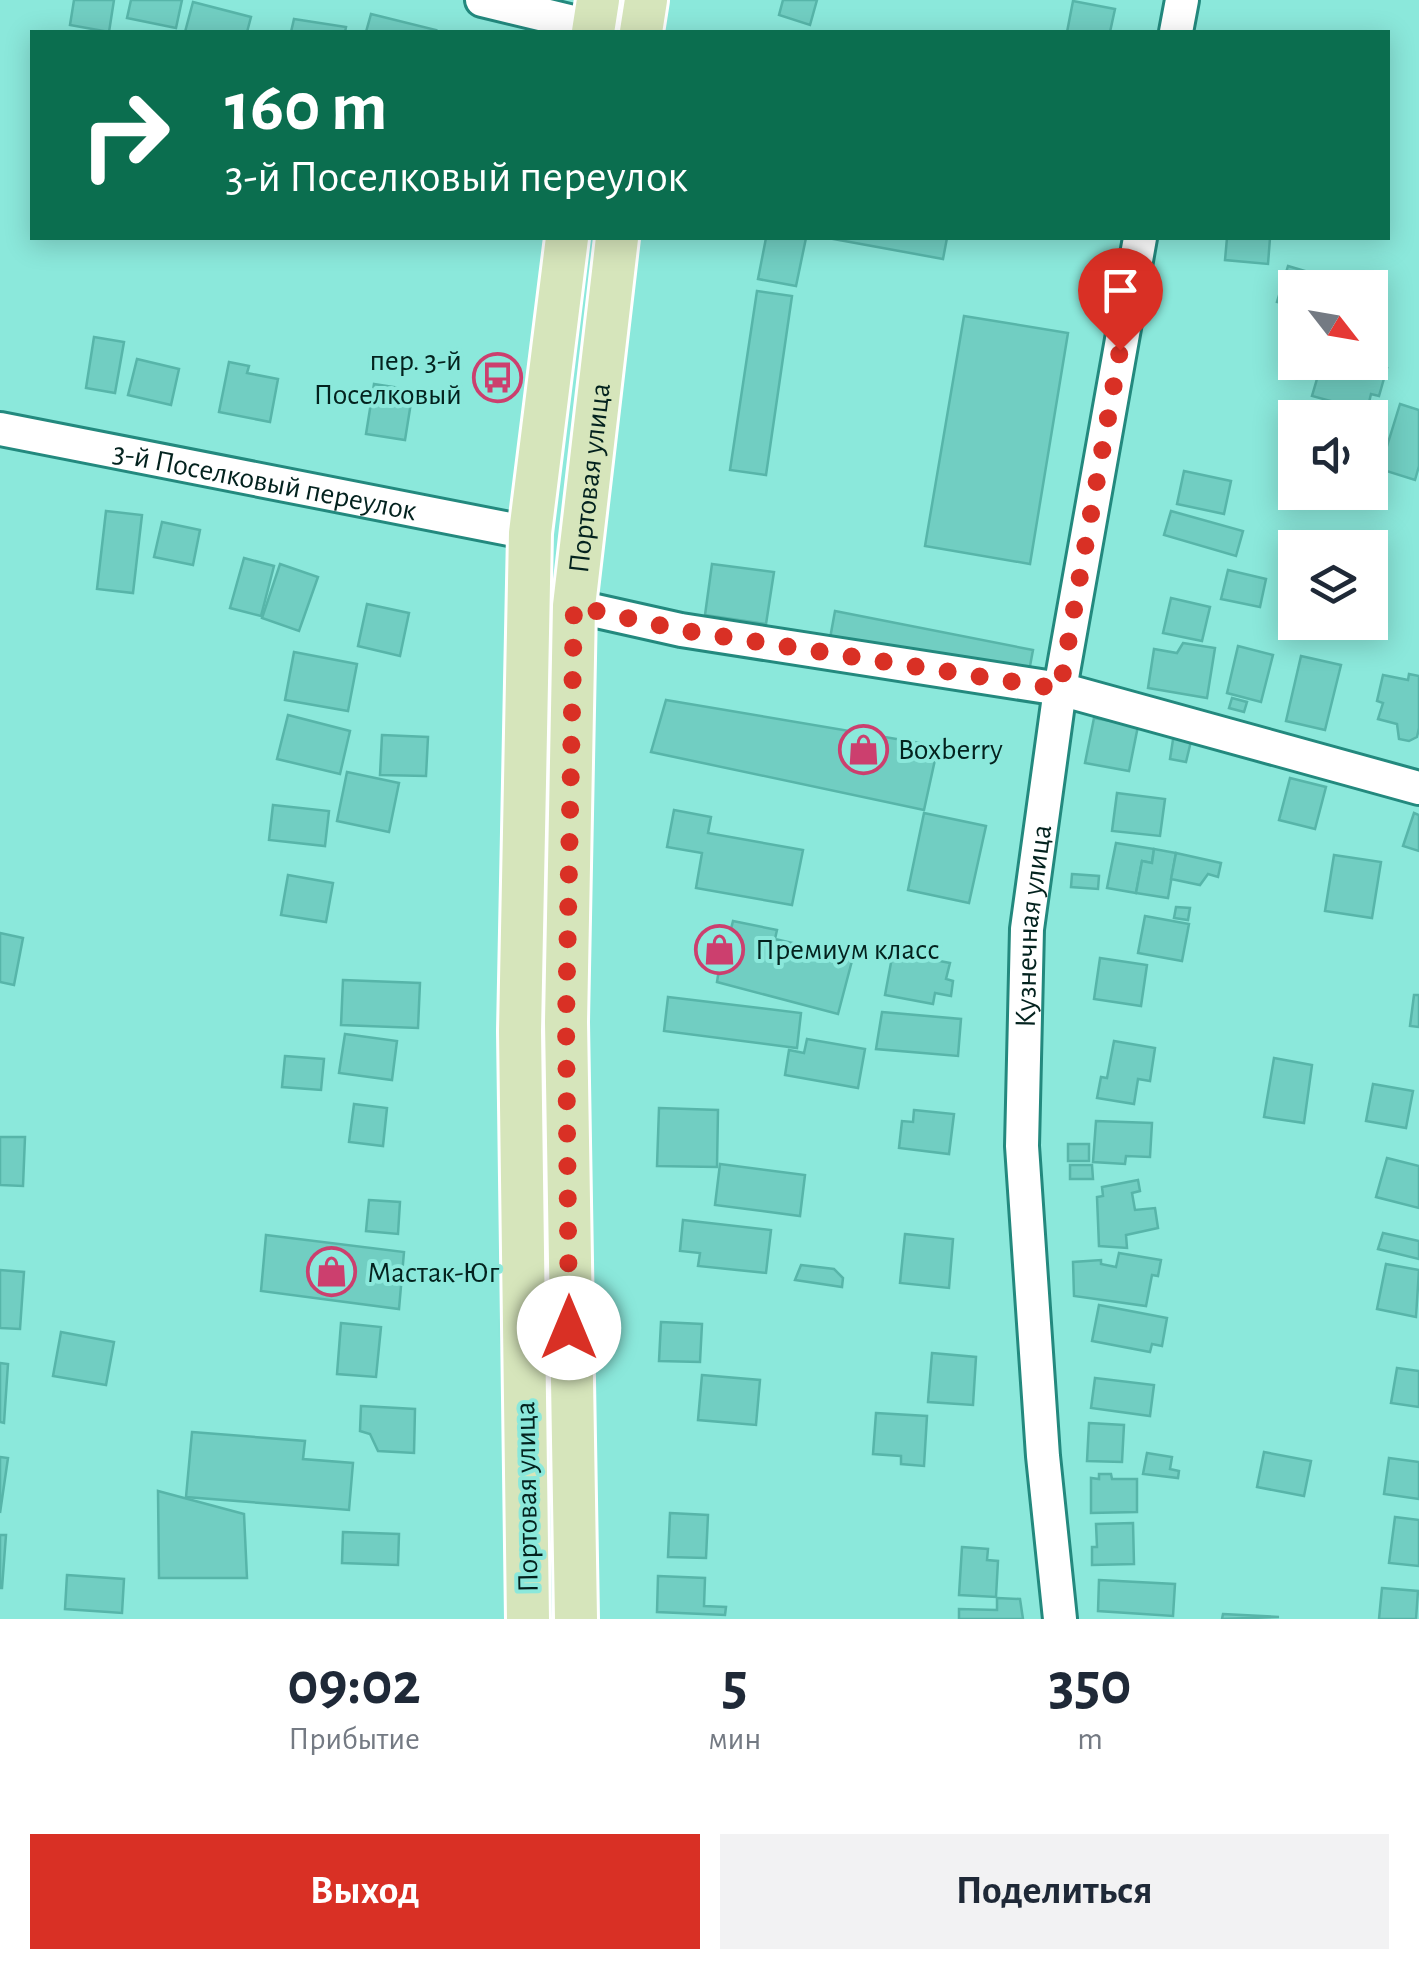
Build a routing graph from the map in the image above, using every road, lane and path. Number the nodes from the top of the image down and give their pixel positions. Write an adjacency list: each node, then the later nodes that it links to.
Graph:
1 (482, 0): 4 (street)
2 (646, 0): 5 (main road)
3 (1182, 0): 6 (street)
4 (595, 20)
5 (641, 30)
6 (1176, 30)
7 (567, 240): 11 (main road, Портовая улица)
8 (617, 240): 12 (main road, Портовая улица)
9 (1140, 240): 13 (street, Кузнечная улица)
10 (0, 430): 11 (street, 3-й Поселковый переулок)
11 (530, 533): 15 (main road, Портовая улица)
12 (574, 606): 13 (street); 16 (main road, Портовая улица)
13 (1060, 689): 14 (street); 17 (street, Кузнечная улица)
14 (1419, 788)
15 (528, 1619)
16 (576, 1619)
17 (1060, 1619)

